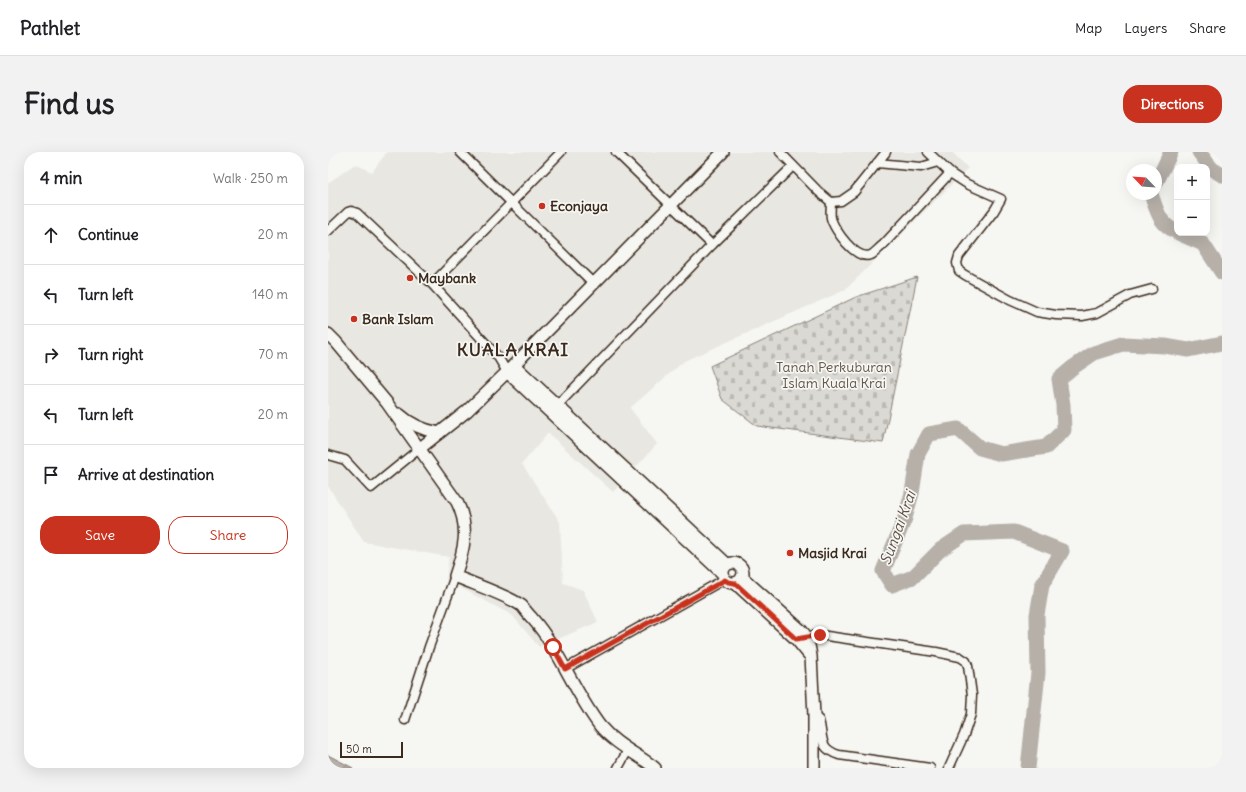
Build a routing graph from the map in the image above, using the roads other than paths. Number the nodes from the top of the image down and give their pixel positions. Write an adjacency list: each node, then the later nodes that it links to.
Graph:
1 (460, 152): 13 (street)
2 (561, 152): 13 (street)
3 (616, 152): 14 (street)
4 (723, 152): 14 (street)
5 (780, 152): 10 (street)
6 (886, 152): 9 (street)
7 (928, 152): 8 (street)
8 (938, 162): 9 (street); 11 (street)
9 (877, 163): 12 (street)
10 (793, 166): 12 (street); 16 (street)
11 (950, 173): 12 (street); 19 (street)
12 (831, 202)
13 (511, 204): 17 (street); 18 (street)
14 (671, 206): 16 (street); 18 (street)
15 (328, 231): 17 (street)
16 (712, 245): 23 (street)
17 (432, 284): 21 (street)
18 (594, 284): 21 (street)
19 (1152, 289)
20 (328, 334): 22 (street)
21 (511, 369): 23 (street); 24 (street)
22 (386, 403): 24 (street); 25 (street)
23 (554, 409): 27 (street)
24 (439, 433): 25 (street)
25 (419, 449): 26 (street); 28 (street)
26 (328, 455)
27 (730, 575): 29 (street); 30 (street)
28 (455, 576): 30 (street); 32 (street)
29 (801, 638): 31 (street); 38 (street)
30 (565, 669): 33 (street)
31 (814, 716): 36 (street); 37 (street)
32 (405, 720)
33 (628, 750): 34 (street); 35 (street)
34 (618, 768)
35 (655, 768)
36 (814, 768)
37 (930, 768)
38 (949, 768)

